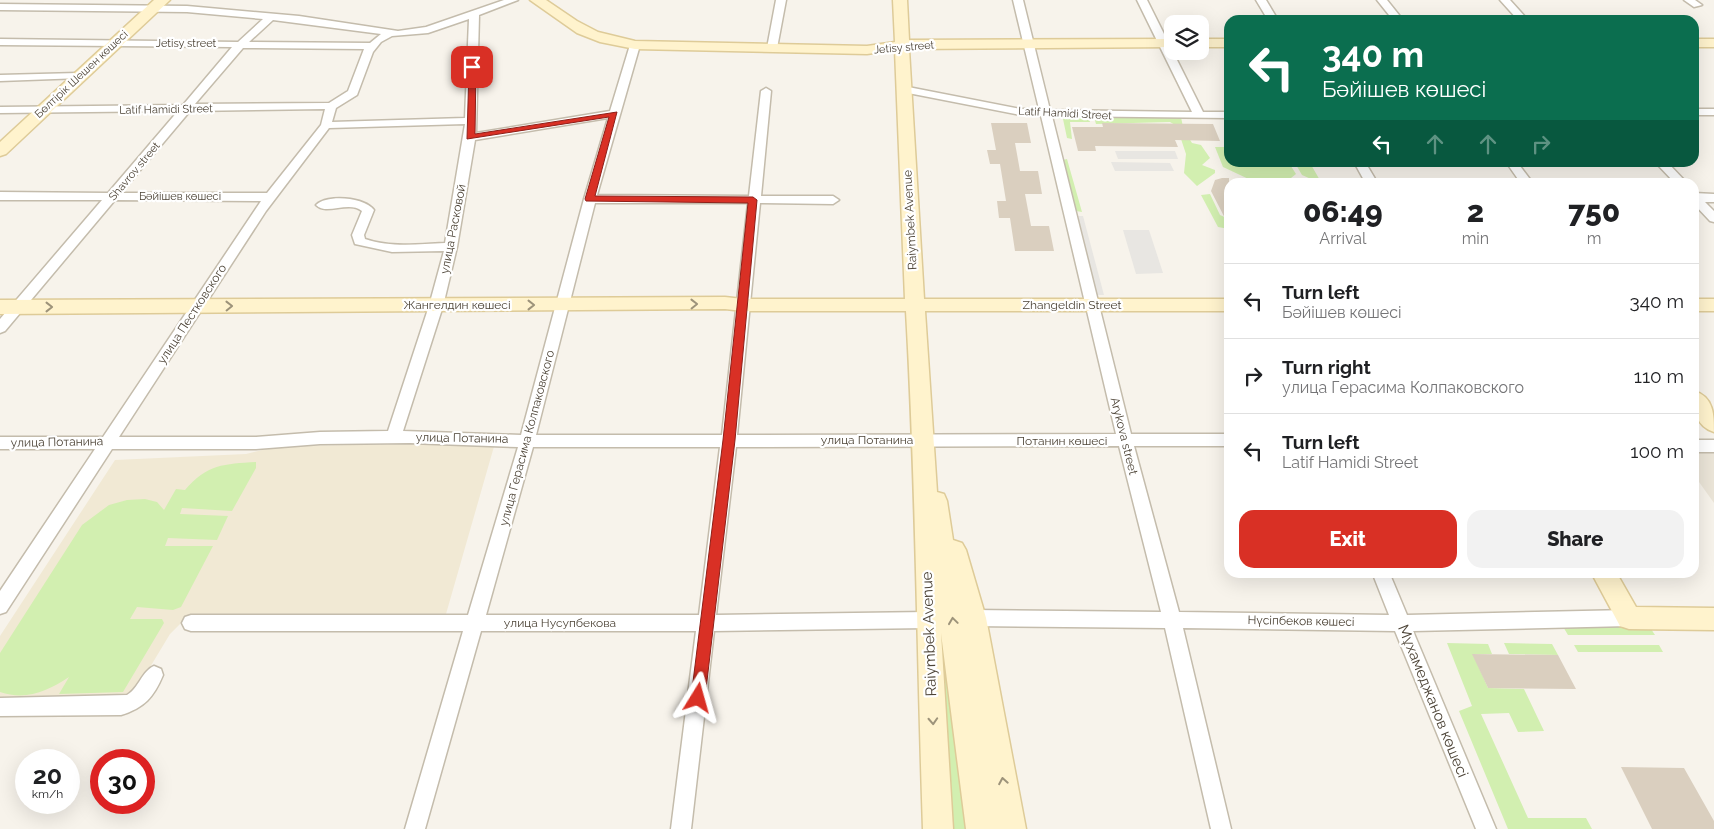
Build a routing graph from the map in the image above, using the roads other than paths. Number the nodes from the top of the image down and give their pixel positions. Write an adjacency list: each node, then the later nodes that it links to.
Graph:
1 (163, 0): 12 (main road, Бөлтірік Шешен көшесі)
2 (513, 0): 13 (street)
3 (537, 0): 29 (main road, Jetisy street)
4 (781, 0): 32 (street)
5 (900, 0): 30 (main road, Raiymbek Avenue)
6 (1018, 0): 28 (street, Arykova street)
7 (1142, 0): 19 (street)
8 (1261, 0): 14 (street)
9 (1382, 0): 15 (street)
10 (1505, 0): 16 (street)
11 (0, 7): 12 (street)
12 (150, 9): 17 (street); 21 (main road, Бөлтірік Шешен көшесі)
13 (474, 14): 18 (street); 50 (street, улица Расковой)
14 (1269, 15)
15 (1394, 15)
16 (1518, 15)
17 (271, 16): 18 (street); 27 (street, Shavrov street)
18 (390, 33): 31 (street)
19 (1164, 35)
20 (0, 42): 21 (street, Jetisy street)
21 (114, 42): 27 (street, Jetisy street); 36 (main road, Бөлтірік Шешен көшесі)
22 (1164, 43): 28 (main road, Jetisy street)
23 (1209, 43): 24 (main road)
24 (1224, 43)
25 (1699, 43): 26 (main road)
26 (1714, 43)
27 (242, 44): 31 (street, Jetisy street); 41 (street, Shavrov street)
28 (1027, 44): 30 (main road, Jetisy street); 46 (street, Arykova street)
29 (635, 45): 32 (main road, Jetisy street); 47 (street, улица Герасима Колпаковского)
30 (901, 45): 33 (main road, Jetisy street); 35 (main road, Raiymbek Avenue)
31 (371, 46): 40 (street)
32 (772, 48): 33 (main road, Jetisy street)
33 (867, 50): 35 (main road)
34 (1176, 60): 48 (street)
35 (902, 64): 38 (main road, Raiymbek Avenue)
36 (78, 76): 37 (street); 43 (main road, Бөлтірік Шешен көшесі)
37 (0, 78)
38 (903, 89): 46 (street, Latif Hamidi Street); 72 (main road, Raiymbek Avenue)
39 (766, 91): 66 (street)
40 (331, 106): 41 (street, Latif Hamidi Street); 51 (street, улица Пестковского)
41 (186, 109): 43 (street, Latif Hamidi Street); 60 (street, Shavrov street)
42 (0, 110): 43 (street, Latif Hamidi Street)
43 (43, 110): 53 (main road, Бөлтірік Шешен көшесі)
44 (1699, 112): 45 (street)
45 (1714, 112)
46 (1046, 113): 48 (street, Latif Hamidi Street); 75 (street, Arykova street)
47 (614, 114): 52 (street); 65 (street, улица Герасима Колпаковского)
48 (1199, 115): 49 (street, Latif Hamidi Street)
49 (1224, 115)
50 (470, 121): 51 (street); 52 (street, улица Расковой)
51 (326, 125): 62 (street, улица Пестковского)
52 (470, 137): 71 (street, улица Расковой)
53 (0, 151)
54 (1362, 167): 57 (street)
55 (1515, 167): 58 (street)
56 (1665, 167): 59 (street)
57 (1369, 178)
58 (1523, 178)
59 (1676, 178)
60 (114, 195): 61 (street, Бәйішев көшесі); 62 (street, Бәйішев көшесі); 81 (street, Shavrov street)
61 (0, 196)
62 (270, 197): 79 (street, улица Пестковского)
63 (1699, 198): 64 (street)
64 (1714, 198)
65 (590, 199): 66 (street); 73 (street, улица Герасима Колпаковского)
66 (753, 200): 67 (street); 74 (street)
67 (833, 200)
68 (1699, 203): 70 (street)
69 (322, 205): 71 (street)
70 (1714, 218)
71 (451, 247): 80 (street, улица Расковой)
72 (915, 304): 74 (main road, Жангелдин көшесі); 75 (main road, Zhangeldin Street); 88 (main road, Raiymbek Avenue)
73 (564, 305): 74 (main road, Жангелдин көшесі, one-way to 74); 80 (main road, Жангелдин көшесі, one-way to 73); 86 (street, улица Герасима Колпаковского)
74 (743, 305): 87 (street)
75 (1092, 305): 76 (main road, Zhangeldin Street); 90 (street, Arykova street)
76 (1224, 305)
77 (1699, 305): 78 (main road)
78 (1714, 305)
79 (198, 306): 80 (main road, Жангелдин көшесі, one-way to 80); 81 (main road, Жангелдин көшесі, one-way to 79); 91 (street, улица Пестковского)
80 (436, 306): 85 (street, улица Расковой)
81 (9, 307): 82 (street, Shavrov street)
82 (0, 328)
83 (1699, 405): 84 (main road)
84 (1714, 424)
85 (393, 438): 86 (street, улица Потанина); 91 (street, улица Потанина)
86 (527, 440): 87 (street, улица Потанина); 105 (street, улица Герасима Колпаковского)
87 (729, 440): 88 (street, улица Потанина); 106 (street)
88 (924, 440): 90 (street, Потанин көшесі); 95 (main road, Raiymbek Avenue); 103 (main road, Raiymbek Avenue)
89 (1224, 440): 90 (street, Потанин көшесі)
90 (1125, 441): 101 (street, Arykova street)
91 (109, 442): 92 (street, улица Потанина); 98 (street, улица Пестковского)
92 (0, 443)
93 (1699, 446): 94 (street)
94 (1714, 446)
95 (934, 483): 99 (main road, Raiymbek Avenue); 113 (main road, Raiymbek Avenue, one-way to 95)
96 (1382, 578): 107 (street, Мұхамеджанов көшесі)
97 (1606, 578): 100 (main road)
98 (0, 606)
99 (973, 618): 101 (street, Нүсіпбеков көшесі); 114 (main road, Raiymbek Avenue, one-way to 99)
100 (1629, 618): 102 (main road); 107 (street, Нүсіпбеков көшесі)
101 (1171, 619): 107 (street, Нүсіпбеков көшесі); 115 (street, Arykova street)
102 (1714, 619)
103 (928, 620): 106 (street, улица Нусупбекова); 112 (main road, Raiymbek Avenue, one-way to 112)
104 (191, 623): 105 (street, улица Нусупбекова)
105 (475, 623): 106 (street, улица Нусупбекова); 110 (street, улица Герасима Колпаковского)
106 (708, 623): 111 (street)
107 (1401, 623): 116 (street, Мұхамеджанов көшесі)
108 (154, 675): 109 (street)
109 (0, 707)
110 (415, 829)
111 (681, 829)
112 (938, 829)
113 (981, 829)
114 (1011, 829)
115 (1221, 829)
116 (1486, 829)

